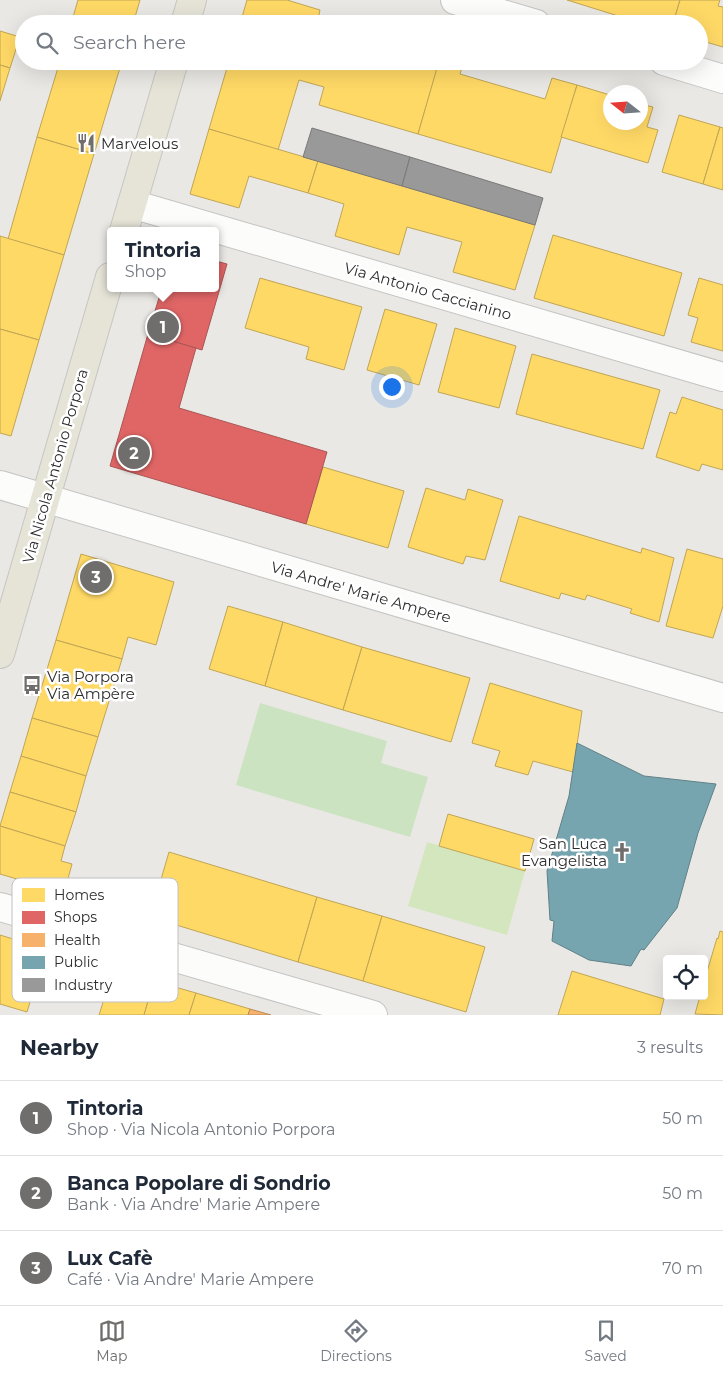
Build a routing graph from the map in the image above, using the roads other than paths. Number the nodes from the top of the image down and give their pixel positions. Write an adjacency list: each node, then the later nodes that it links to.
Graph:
1 (192, 0): 3 (main road)
2 (455, 0): 4 (street)
3 (188, 15)
4 (506, 15)
5 (171, 70): 8 (main road)
6 (695, 70): 7 (street)
7 (723, 78)
8 (132, 204): 9 (main road); 10 (street, Via Antonio Caccianino)
9 (125, 227)
10 (211, 227)
11 (219, 229): 13 (street, Via Antonio Caccianino)
12 (107, 287): 15 (main road, Via Nicola Antonio Porpora)
13 (723, 377)
14 (0, 485): 15 (street, Via Andre' Marie Ampere)
15 (46, 498): 16 (main road, Via Nicola Antonio Porpora); 17 (street, Via Andre' Marie Ampere)
16 (0, 654)
17 (723, 698)
18 (178, 959): 19 (street)
19 (373, 1015)

